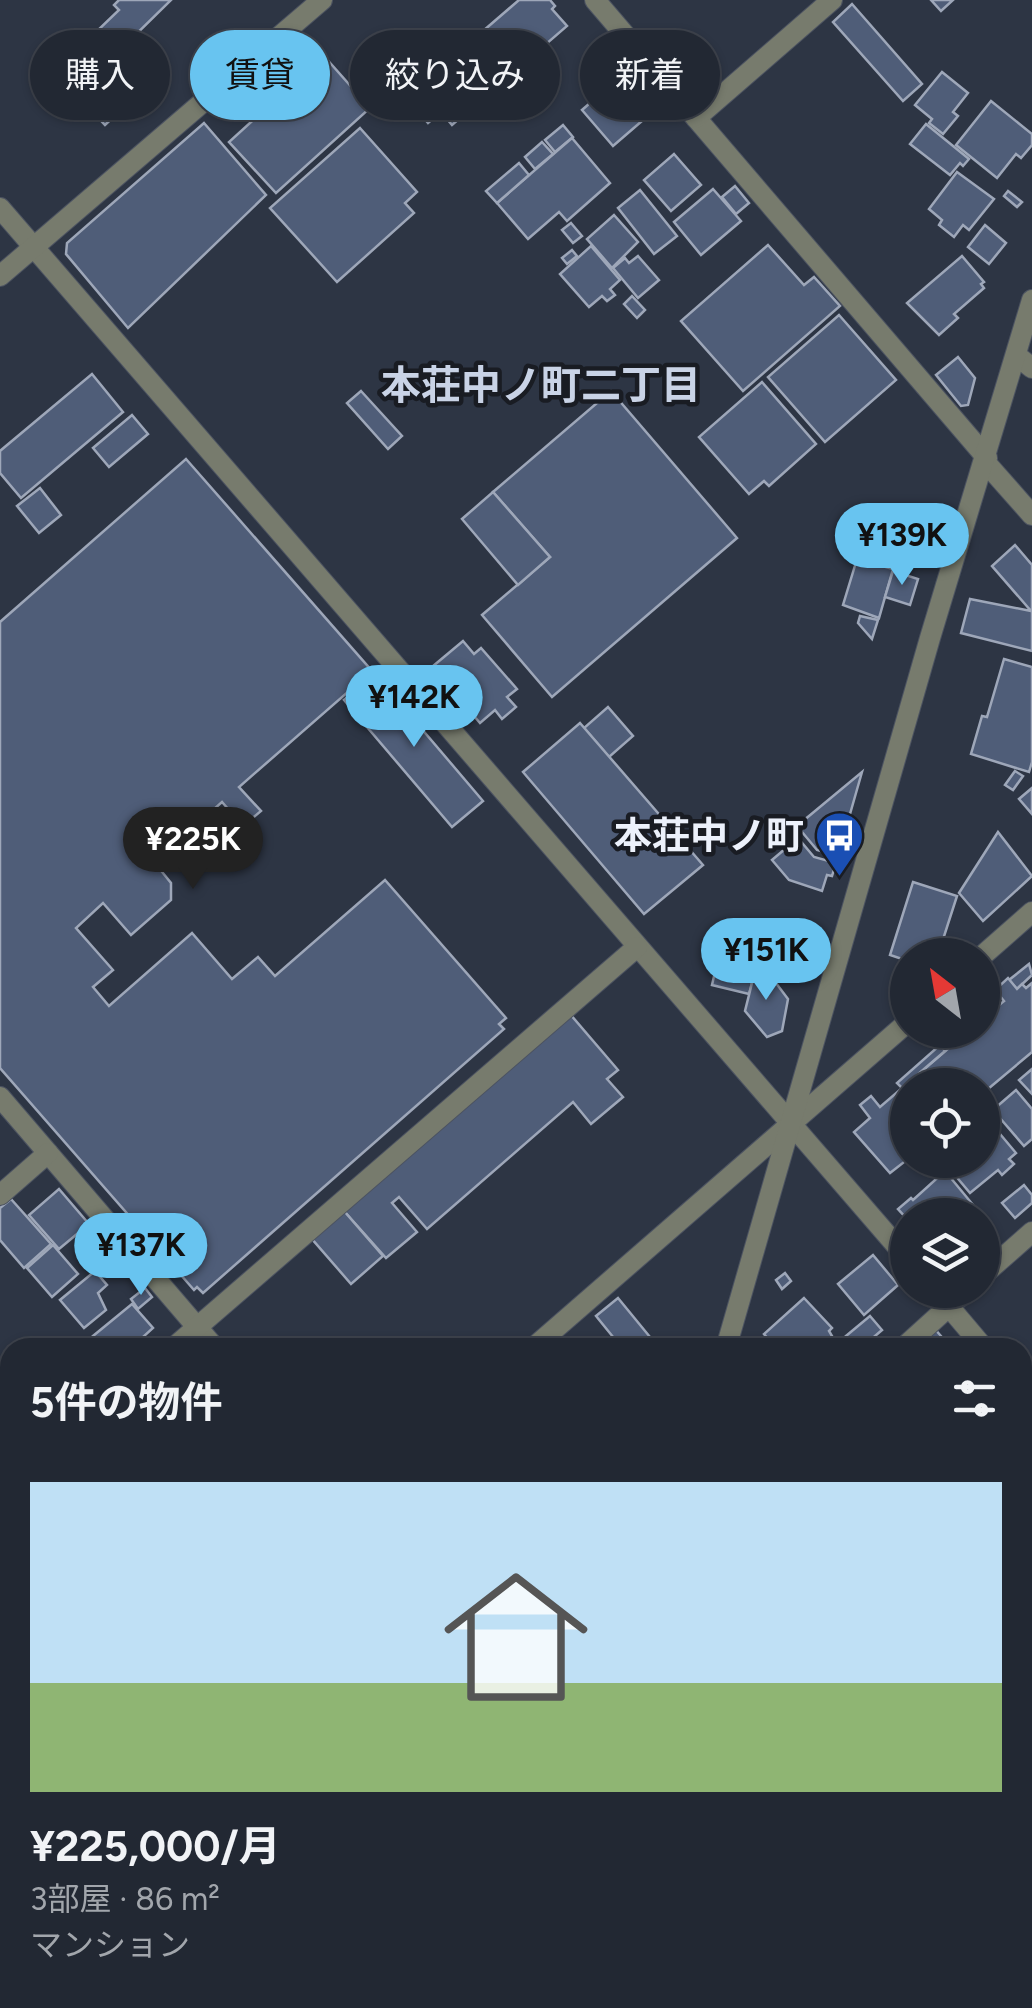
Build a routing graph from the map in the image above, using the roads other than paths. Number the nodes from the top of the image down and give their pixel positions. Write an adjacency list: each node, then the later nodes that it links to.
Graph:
1 (322, 0): 8 (street)
2 (595, 0): 4 (street)
3 (832, 0): 5 (street)
4 (621, 30)
5 (720, 97)
6 (698, 120): 12 (street)
7 (0, 208): 8 (street)
8 (34, 248): 9 (street); 16 (street)
9 (0, 276)
10 (1032, 300): 11 (street)
11 (1024, 362): 12 (street)
12 (986, 460): 13 (street); 19 (street)
13 (1032, 514)
14 (1032, 912): 15 (street)
15 (1000, 940)
16 (637, 946): 19 (street); 27 (street)
17 (890, 1038): 19 (street)
18 (0, 1097): 20 (street)
19 (790, 1124): 23 (street); 30 (street); 31 (street)
20 (48, 1153): 21 (street); 27 (street)
21 (0, 1195)
22 (1032, 1232): 24 (street)
23 (890, 1238)
24 (1000, 1260)
25 (934, 1308): 32 (street)
26 (950, 1308): 33 (street)
27 (198, 1327): 28 (street); 29 (street)
28 (185, 1338)
29 (207, 1338)
30 (544, 1338)
31 (729, 1338)
32 (911, 1338)
33 (976, 1338)

